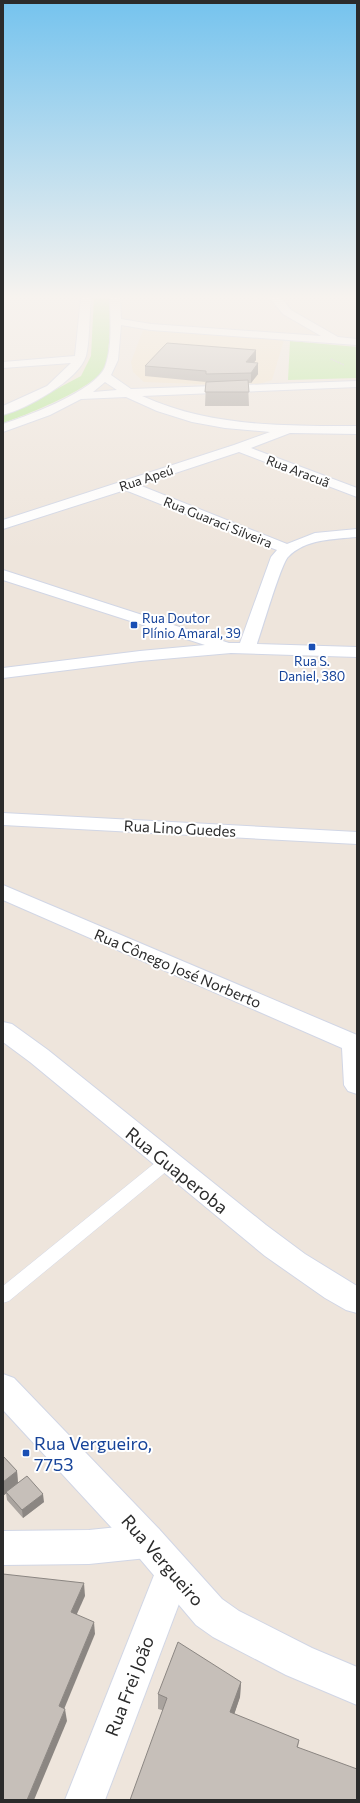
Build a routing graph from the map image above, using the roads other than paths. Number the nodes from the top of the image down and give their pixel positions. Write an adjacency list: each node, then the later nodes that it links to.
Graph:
1 (59, 381): 7 (street)
2 (100, 381): 6 (street)
3 (111, 381): 5 (street)
4 (357, 384): 5 (street)
5 (126, 393): 6 (street); 9 (street)
6 (78, 396): 8 (street)
7 (3, 411)
8 (3, 428)
9 (289, 429): 10 (street); 11 (street, Rua Apeú)
10 (357, 430)
11 (239, 448): 12 (street, Rua Apeú); 13 (street, Rua Aracuã)
12 (126, 485): 14 (street, Rua Apeú); 16 (street, Rua Guaraci Silveira)
13 (357, 493)
14 (3, 525)
15 (357, 532): 16 (street)
16 (287, 549): 18 (street)
17 (3, 575): 18 (street)
18 (239, 648): 19 (street); 20 (street)
19 (357, 652)
20 (3, 673)
21 (3, 819): 22 (street, Rua Lino Guedes)
22 (357, 838)
23 (3, 892): 25 (street, Rua Cônego José Norberto)
24 (3, 1030): 27 (street, Rua Guaperoba)
25 (356, 1044): 26 (street)
26 (357, 1085)
27 (167, 1162): 28 (lane); 29 (street, Rua Guaperoba)
28 (3, 1296)
29 (357, 1301)
30 (3, 1388): 31 (street, Rua Vergueiro)
31 (147, 1541): 32 (street); 33 (street, Rua Vergueiro)
32 (3, 1548)
33 (174, 1572): 34 (street, Rua Vergueiro); 35 (street, Rua Frei João)
34 (357, 1686)
35 (85, 1800)

